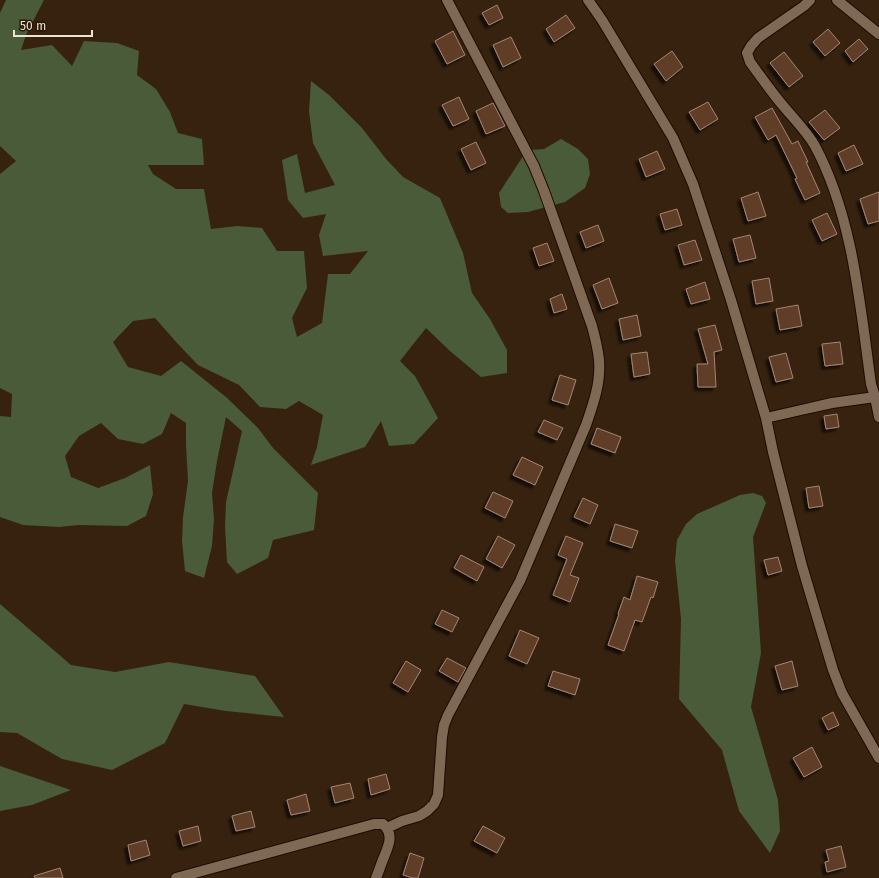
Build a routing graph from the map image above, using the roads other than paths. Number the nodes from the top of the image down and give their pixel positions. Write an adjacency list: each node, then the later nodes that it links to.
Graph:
1 (447, 0): 10 (street)
2 (588, 0): 8 (street)
3 (810, 0): 6 (street)
4 (837, 0): 5 (street)
5 (879, 34)
6 (875, 397): 7 (street); 8 (street)
7 (879, 417)
8 (766, 418): 9 (street)
9 (879, 758)
10 (387, 828): 11 (street); 12 (street)
11 (176, 878)
12 (376, 878)

